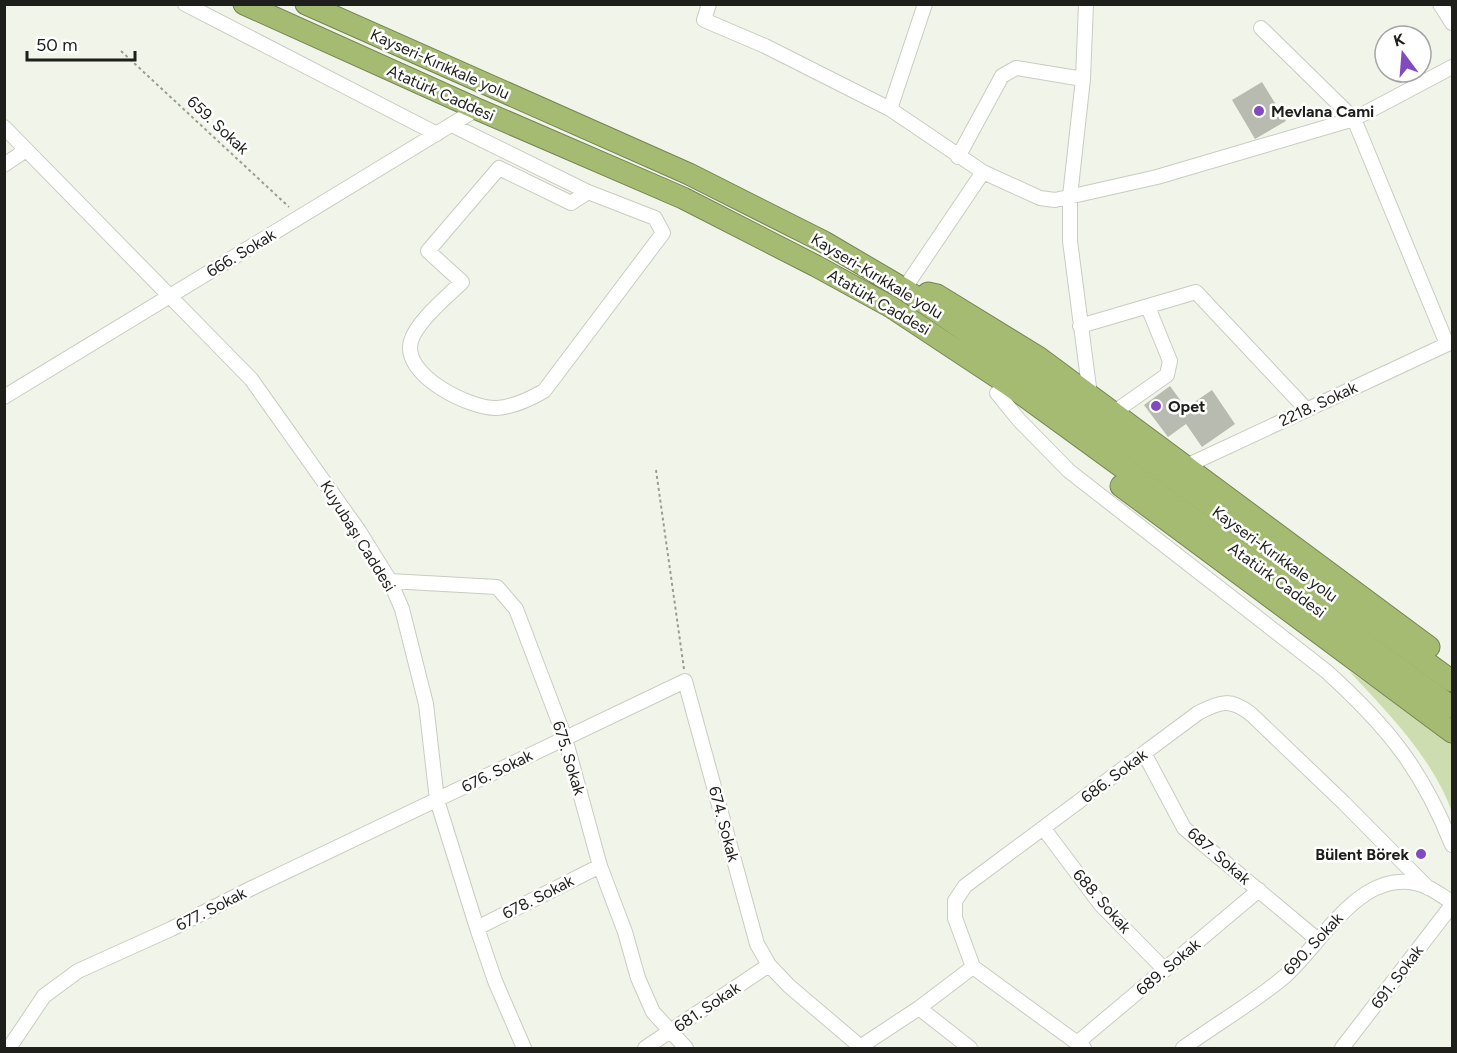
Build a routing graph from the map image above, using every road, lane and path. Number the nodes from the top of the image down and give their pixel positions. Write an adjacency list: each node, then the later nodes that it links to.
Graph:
1 (185, 4): 18 (street)
2 (244, 4): 13 (highway, Atatürk Caddesi)
3 (306, 4): 26 (highway, Kayseri-Kırıkkale yolu)
4 (709, 4): 14 (street)
5 (925, 4): 14 (street)
6 (1086, 4): 12 (street)
7 (1440, 4): 8 (street)
8 (1452, 23)
9 (1261, 28): 15 (street)
10 (121, 51): 25 (path, 659. Sokak)
11 (1452, 67): 15 (street)
12 (1083, 79): 20 (street); 24 (street)
13 (477, 109): 16 (street, 666. Sokak); 28 (highway, Atatürk Caddesi)
14 (890, 109): 20 (street)
15 (1354, 119): 24 (street); 31 (street)
16 (452, 125): 18 (street, 666. Sokak); 23 (street)
17 (4, 127): 19 (street, Kuyubaşı Caddesi)
18 (437, 134): 25 (street, 666. Sokak)
19 (26, 150): 21 (street); 27 (street, Kuyubaşı Caddesi)
20 (958, 157): 22 (street)
21 (4, 165)
22 (983, 172): 24 (street); 26 (street)
23 (588, 192): 23 (street)
24 (1070, 196): 30 (street)
25 (300, 217): 27 (street, 666. Sokak)
26 (904, 289): 33 (highway); 42 (highway, Kayseri-Kırıkkale yolu)
27 (171, 296): 34 (street, 666. Sokak); 39 (street, Kuyubaşı Caddesi)
28 (891, 307): 32 (highway); 43 (highway, Atatürk Caddesi)
29 (1148, 307): 30 (street); 35 (street); 36 (street)
30 (1080, 326): 33 (street)
31 (1450, 343): 35 (street, 2218. Sokak)
32 (997, 393): 44 (highway); 49 (street)
33 (1090, 395): 36 (highway)
34 (4, 397)
35 (1307, 410): 37 (street, 2218. Sokak)
36 (1113, 413): 37 (highway)
37 (1184, 467): 40 (highway)
38 (656, 470): 41 (path)
39 (390, 581): 45 (street, 675. Sokak); 47 (street, Kuyubaşı Caddesi)
40 (1452, 664)
41 (686, 681): 45 (street, 676. Sokak); 56 (street, 674. Sokak)
42 (1452, 681)
43 (1452, 706)
44 (1452, 732)
45 (565, 738): 47 (street, 676. Sokak); 50 (street, 675. Sokak)
46 (1144, 753): 48 (street, 686. Sokak); 51 (street, 686. Sokak); 52 (street, 687. Sokak)
47 (438, 800): 54 (street, Kuyubaşı Caddesi); 62 (street, 677. Sokak)
48 (1044, 829): 57 (street, 686. Sokak); 58 (street, 688. Sokak)
49 (1452, 845)
50 (600, 866): 54 (street, 678. Sokak); 60 (street, 675. Sokak)
51 (1428, 888): 53 (street, 690. Sokak); 55 (street, 690. Sokak)
52 (1259, 890): 55 (street, 687. Sokak); 58 (street, 689. Sokak)
53 (1452, 903): 69 (street, 691. Sokak)
54 (477, 928): 63 (street, Kuyubaşı Caddesi)
55 (1318, 940): 68 (street, 690. Sokak)
56 (769, 965): 60 (street, 681. Sokak); 66 (street, 674. Sokak)
57 (974, 967): 59 (street); 61 (street)
58 (1165, 970): 61 (street, 689. Sokak)
59 (919, 1008): 66 (street); 67 (street)
60 (671, 1031): 64 (street, 681. Sokak); 65 (street, 675. Sokak)
61 (1081, 1046)
62 (9, 1048)
63 (524, 1048)
64 (645, 1048)
65 (686, 1048)
66 (861, 1048)
67 (970, 1048)
68 (1183, 1048)
69 (1342, 1048)

